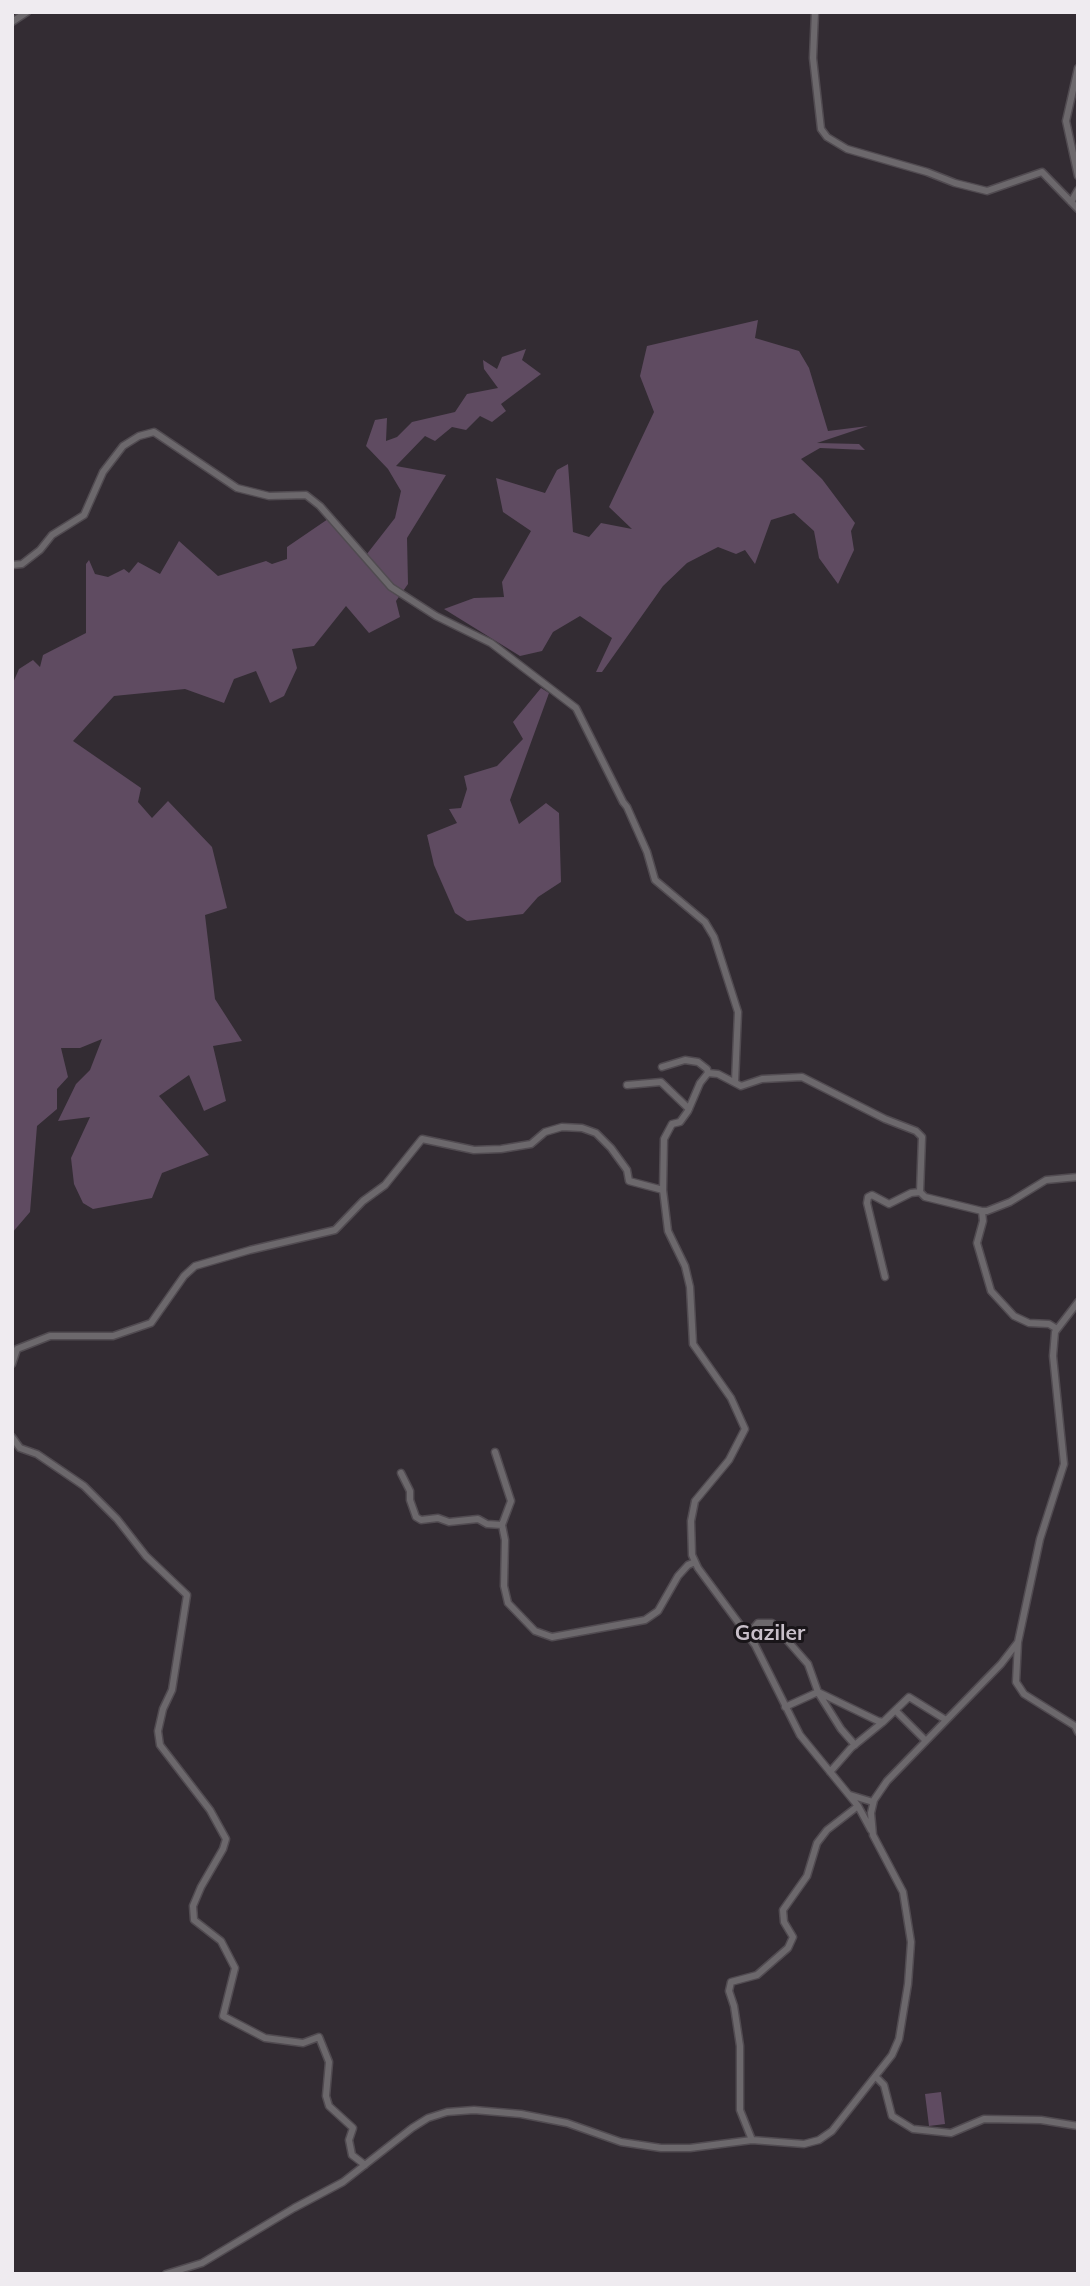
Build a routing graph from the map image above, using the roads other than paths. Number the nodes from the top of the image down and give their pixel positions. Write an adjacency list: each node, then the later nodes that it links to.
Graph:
1 (27, 12): 3 (street)
2 (815, 12): 7 (street)
3 (12, 22)
4 (1078, 68): 5 (street)
5 (1078, 176)
6 (1078, 190): 7 (street)
7 (1071, 202): 8 (street)
8 (1078, 209)
9 (12, 565): 12 (street)
10 (662, 1068): 11 (street)
11 (708, 1073): 12 (street); 14 (street)
12 (735, 1082): 17 (street)
13 (627, 1085): 14 (street)
14 (689, 1109): 16 (street)
15 (1078, 1177): 18 (street)
16 (663, 1191): 22 (street); 27 (street)
17 (920, 1192): 18 (street); 19 (street)
18 (982, 1211): 21 (street)
19 (884, 1277)
20 (1078, 1301): 21 (street)
21 (1057, 1329): 28 (street)
22 (12, 1364)
23 (12, 1437): 46 (street)
24 (495, 1452): 26 (street)
25 (401, 1473): 26 (street)
26 (502, 1525): 27 (street)
27 (695, 1562): 29 (street)
28 (1018, 1642): 33 (street); 35 (street)
29 (755, 1645): 30 (street); 31 (street)
30 (818, 1692): 31 (street); 34 (street); 37 (street)
31 (785, 1707): 38 (street)
32 (896, 1711): 33 (street); 34 (street); 36 (street)
33 (946, 1720): 36 (street)
34 (884, 1722): 37 (street)
35 (1078, 1732)
36 (926, 1741): 40 (street)
37 (855, 1745): 38 (street)
38 (830, 1772): 39 (street)
39 (848, 1794): 40 (street); 41 (street)
40 (873, 1802): 42 (street)
41 (858, 1806): 42 (street); 45 (street)
42 (873, 1835): 43 (street)
43 (876, 2077): 44 (street); 45 (street)
44 (1078, 2126)
45 (752, 2140): 46 (street)
46 (365, 2165): 47 (street)
47 (166, 2274)

